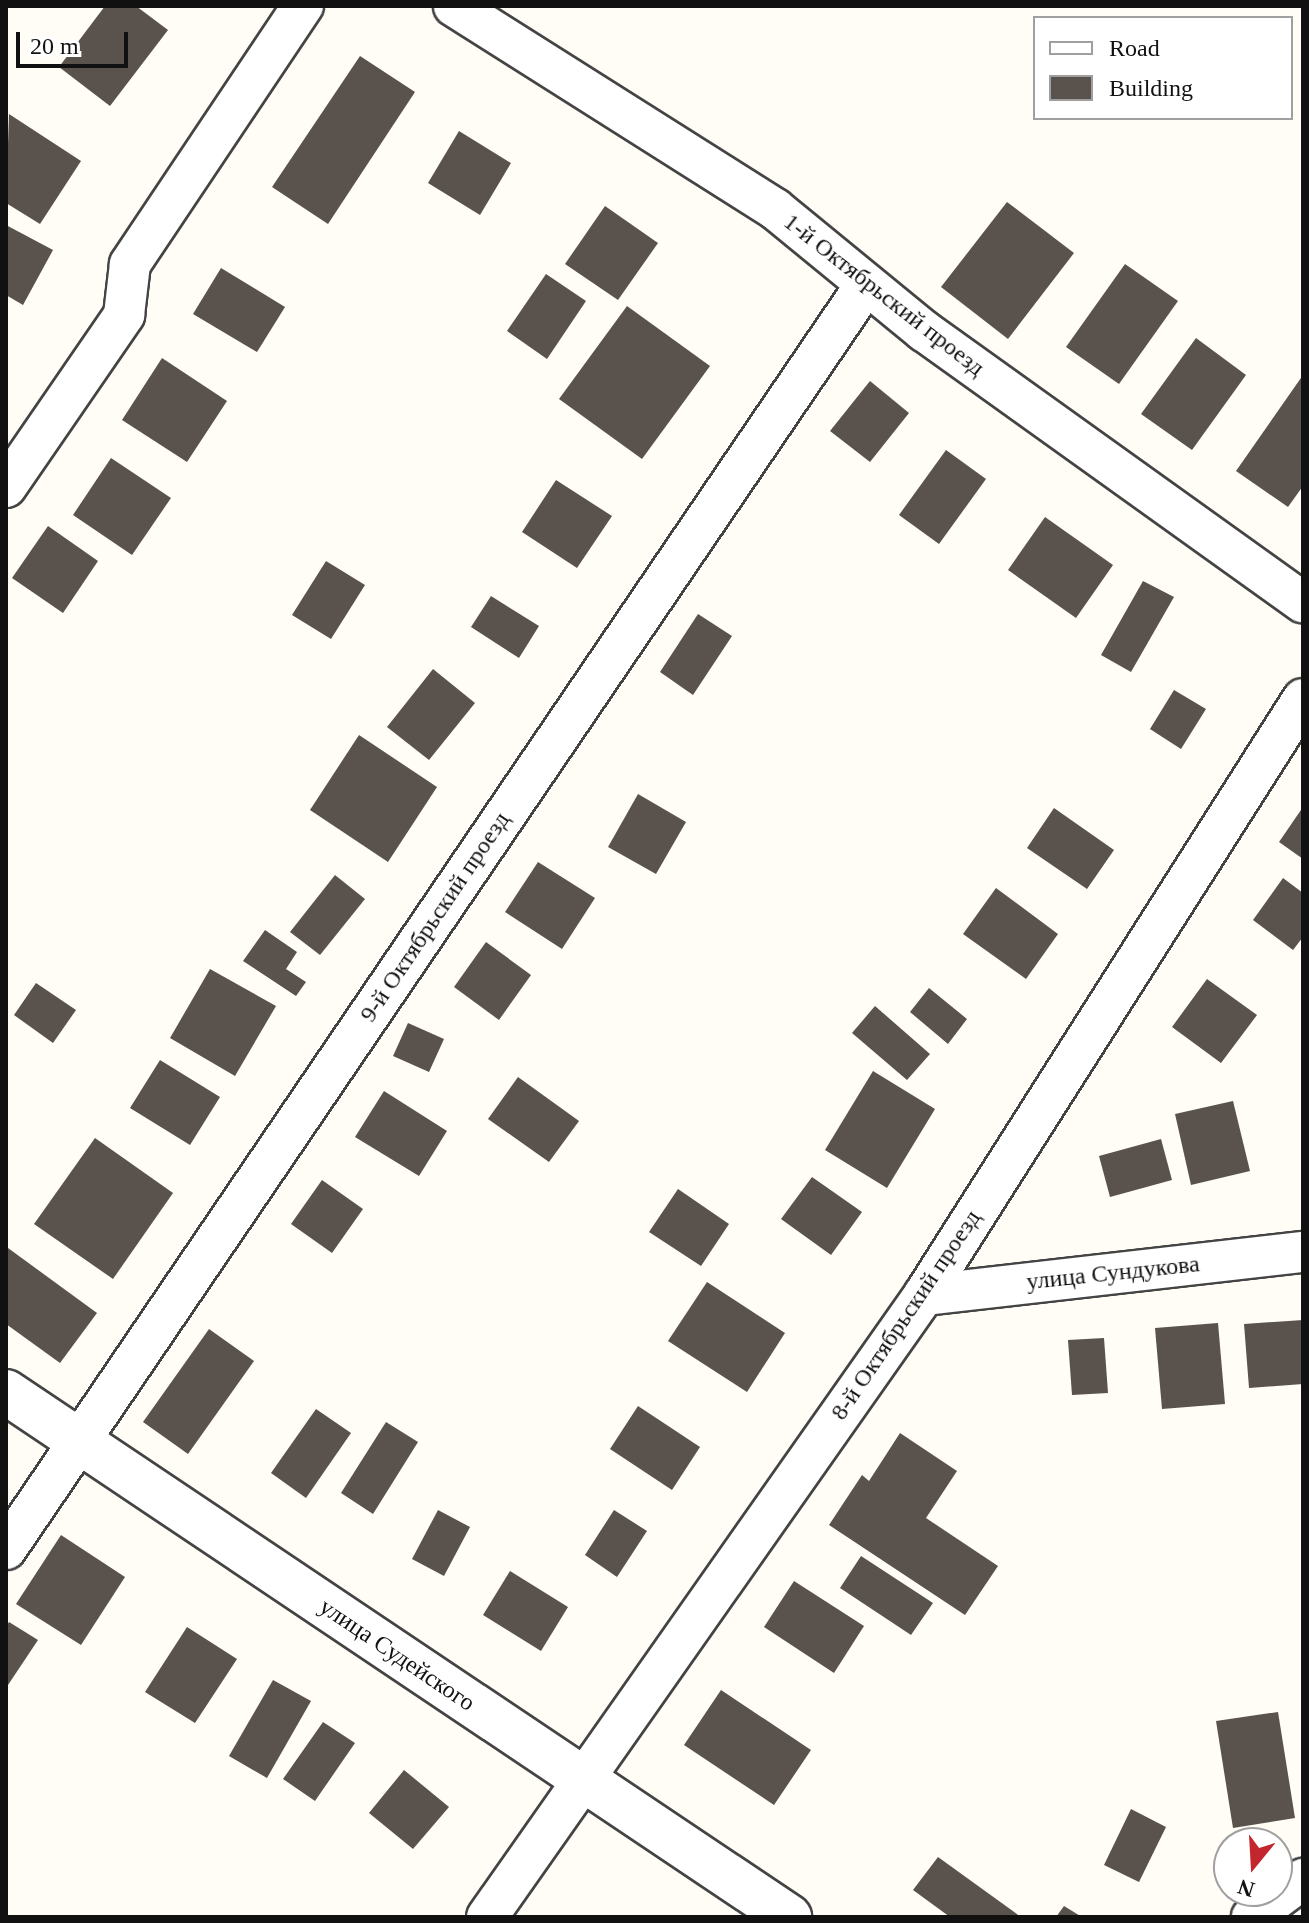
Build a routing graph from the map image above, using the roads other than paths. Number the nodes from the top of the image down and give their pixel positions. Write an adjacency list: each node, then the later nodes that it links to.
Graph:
1 (303, 6): 4 (street)
2 (454, 6): 3 (street, 1-й Октябрьский проезд)
3 (865, 286): 5 (street, 1-й Октябрьский проезд); 10 (street, 9-й Октябрьский проезд)
4 (6, 487)
5 (1303, 602)
6 (1303, 699): 8 (street, 8-й Октябрьский проезд)
7 (1303, 1252): 8 (street, улица Сундукова)
8 (924, 1295): 12 (street, 8-й Октябрьский проезд)
9 (6, 1392): 10 (street, улица Судейского)
10 (79, 1440): 11 (street, 9-й Октябрьский проезд); 12 (street, улица Судейского)
11 (6, 1549)
12 (579, 1779): 14 (street, 8-й Октябрьский проезд); 15 (street, улица Судейского)
13 (1303, 1879): 16 (street)
14 (487, 1917)
15 (789, 1917)
16 (1252, 1917)

